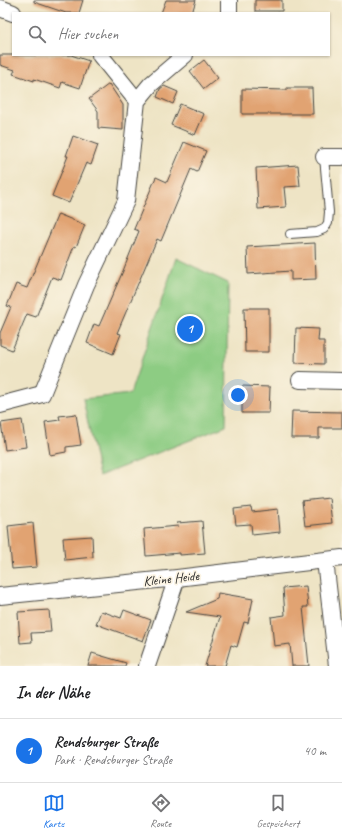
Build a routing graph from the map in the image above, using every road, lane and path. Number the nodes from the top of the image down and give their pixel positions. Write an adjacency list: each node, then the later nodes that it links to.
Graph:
1 (229, 0): 3 (street)
2 (0, 8): 4 (street)
3 (229, 12)
4 (12, 13)
5 (101, 56): 7 (street)
6 (184, 56): 7 (street)
7 (137, 101): 13 (street)
8 (342, 157): 9 (street)
9 (324, 158): 10 (lane)
10 (290, 234)
11 (300, 380): 12 (street)
12 (342, 380)
13 (0, 405)
14 (342, 558): 15 (street, Kleine Heide)
15 (325, 560): 16 (street, Kleine Heide); 19 (street)
16 (177, 578): 17 (street, Kleine Heide); 18 (street)
17 (0, 596)
18 (147, 666)
19 (337, 666)

